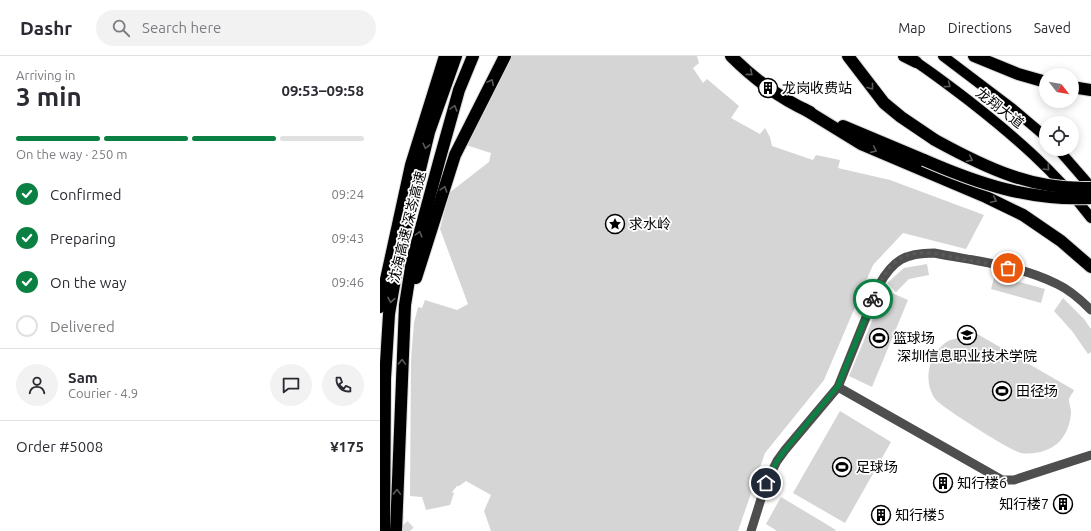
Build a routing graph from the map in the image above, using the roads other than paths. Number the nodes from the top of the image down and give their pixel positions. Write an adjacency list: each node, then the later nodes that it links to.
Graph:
1 (445, 56): 22 (highway)
2 (456, 56): 26 (highway, 沈海高速 深岑高速, one-way to 26)
3 (473, 56): 21 (highway, 沈海高速 深岑高速, one-way to 3)
4 (504, 56): 21 (highway, one-way to 4)
5 (731, 56): 14 (highway, one-way to 14)
6 (848, 56): 17 (highway, one-way to 17, bridge)
7 (904, 56): 10 (highway)
8 (943, 56): 15 (main road, 龙翔大道)
9 (974, 56): 11 (highway)
10 (916, 62): 19 (main road, 龙翔大道, one-way to 19)
11 (1039, 80)
12 (1079, 88): 13 (highway)
13 (1091, 90)
14 (804, 109): 18 (highway, bridge); 20 (highway, one-way to 20)
15 (1039, 132)
16 (1064, 156): 17 (main road)
17 (1091, 187)
18 (1091, 198)
19 (1091, 218)
20 (1091, 267)
21 (405, 305): 27 (highway, 沈海高速 深岑高速, one-way to 21)
22 (380, 307)
23 (1091, 310): 24 (street)
24 (838, 386): 25 (street); 28 (street)
25 (1091, 455)
26 (384, 531)
27 (396, 531)
28 (751, 531)

